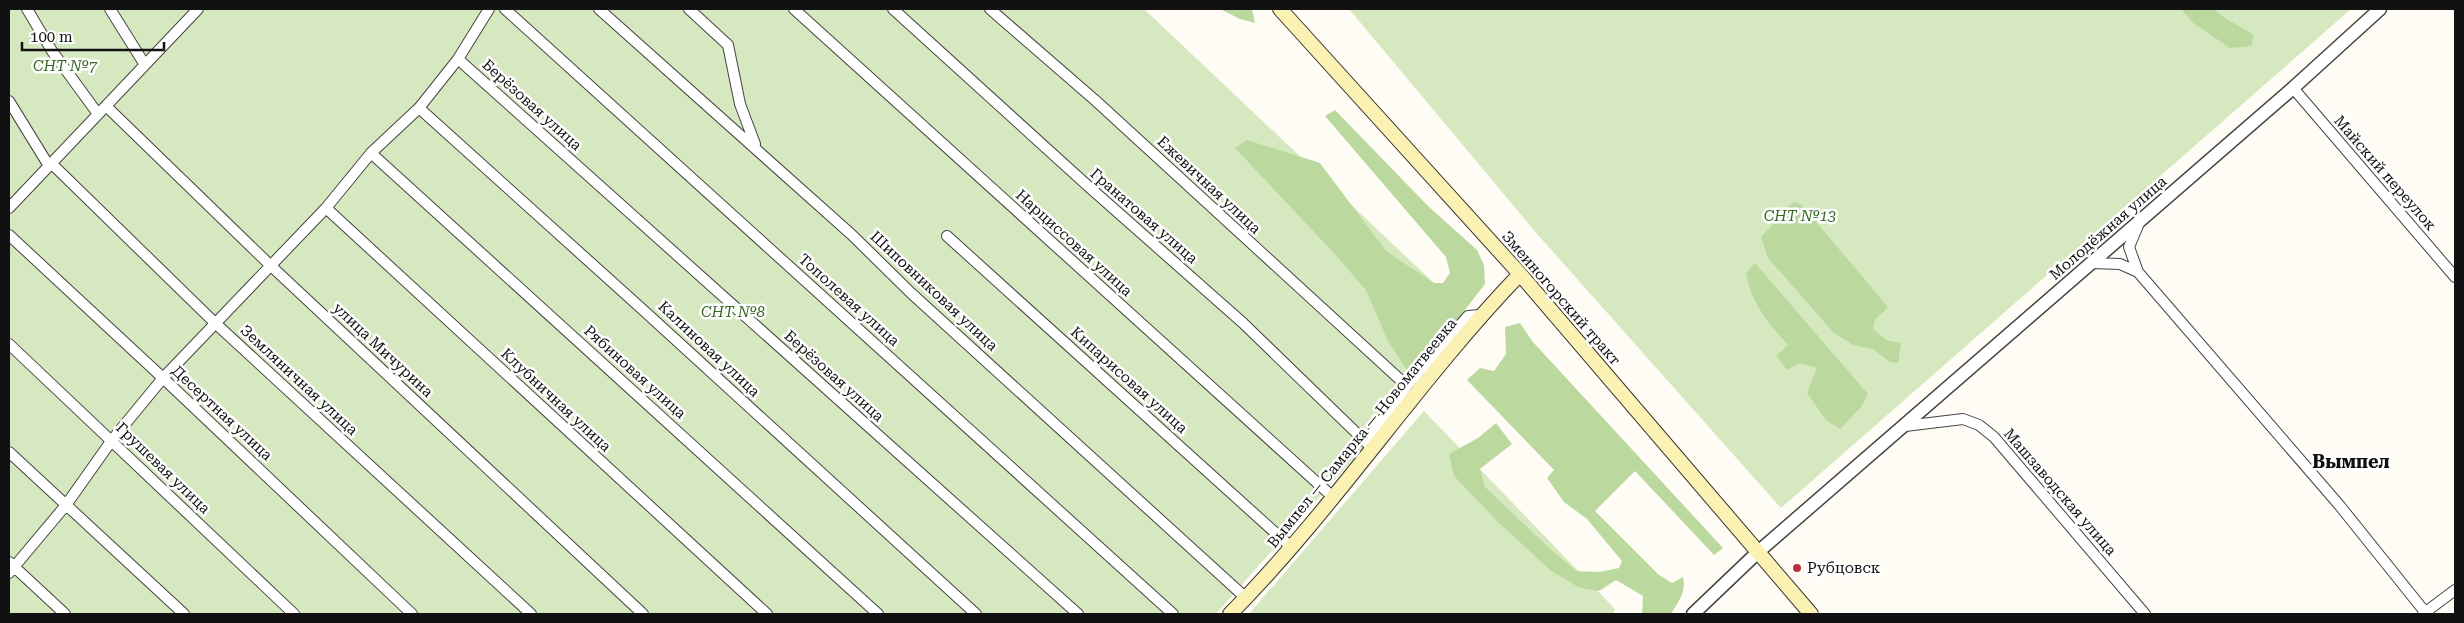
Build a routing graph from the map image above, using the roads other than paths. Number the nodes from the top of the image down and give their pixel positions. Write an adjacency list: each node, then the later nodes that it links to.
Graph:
1 (27, 9): 20 (street)
2 (110, 9): 15 (street)
3 (198, 9): 13 (street)
4 (489, 9): 14 (street)
5 (505, 9): 61 (street, Тополевая улица)
6 (599, 9): 21 (street, Шиповниковая улица)
7 (689, 9): 21 (street)
8 (794, 9): 43 (street, Нарциссовая улица)
9 (893, 9): 41 (street, Гранатовая улица)
10 (990, 9): 38 (street, Ежевичная улица)
11 (1280, 9): 32 (main road, Змеиногорский тракт)
12 (2380, 9): 16 (street, Молодёжная улица)
13 (187, 13): 15 (street)
14 (458, 59): 19 (street); 60 (street, Берёзовая улица)
15 (145, 65): 18 (street)
16 (2293, 88): 26 (street, Молодёжная улица); 33 (street, Майский переулок)
17 (9, 101): 23 (street, Земляничная улица)
18 (106, 106): 20 (street); 30 (street, улица Мичурина)
19 (419, 108): 22 (street); 59 (street, Калиновая улица)
20 (98, 114): 23 (street)
21 (756, 147): 49 (street, Шиповниковая улица)
22 (371, 153): 25 (street); 58 (street, Рябиновая улица)
23 (50, 165): 24 (street); 35 (street, Земляничная улица)
24 (9, 208)
25 (326, 208): 30 (street); 57 (street, Клубничная улица)
26 (2139, 222): 29 (street, Молодёжная улица); 31 (street)
27 (9, 235): 37 (street, Десертная улица)
28 (948, 236): 45 (street, Кипарисовая улица)
29 (2092, 263): 31 (street); 39 (street, Молодёжная улица)
30 (270, 264): 35 (street); 56 (street, улица Мичурина)
31 (2138, 272): 50 (street)
32 (1520, 274): 34 (main road, Вымпел — Самарка — Новоматвеевка); 46 (main road, Змеиногорский тракт)
33 (2455, 278)
34 (1480, 315): 38 (street); 41 (main road, Вымпел — Самарка — Новоматвеевка)
35 (214, 322): 37 (street); 55 (street, Земляничная улица)
36 (9, 344): 40 (street, Грушевая улица)
37 (163, 378): 40 (street); 54 (street, Десертная улица)
38 (1407, 386): 41 (street)
39 (1905, 426): 46 (street, Молодёжная улица); 65 (street, Машзаводская улица)
40 (112, 440): 44 (street); 53 (street, Грушевая улица)
41 (1369, 445): 43 (main road, Вымпел — Самарка — Новоматвеевка)
42 (9, 452): 44 (street)
43 (1334, 498): 45 (main road, Вымпел — Самарка — Новоматвеевка)
44 (66, 505): 47 (street); 52 (street)
45 (1291, 547): 49 (main road, Вымпел — Самарка — Новоматвеевка)
46 (1758, 552): 63 (street, Молодёжная улица); 64 (main road, Змеиногорский тракт)
47 (10, 568): 51 (street)
48 (2455, 590): 50 (street)
49 (1246, 598): 62 (main road, Вымпел — Самарка — Новоматвеевка)
50 (2424, 613)
51 (65, 614)
52 (184, 614)
53 (294, 614)
54 (412, 614)
55 (531, 614)
56 (643, 614)
57 (767, 614)
58 (878, 614)
59 (976, 614)
60 (1078, 614)
61 (1173, 614)
62 (1230, 614)
63 (1693, 614)
64 (1811, 614)
65 (2145, 614)

